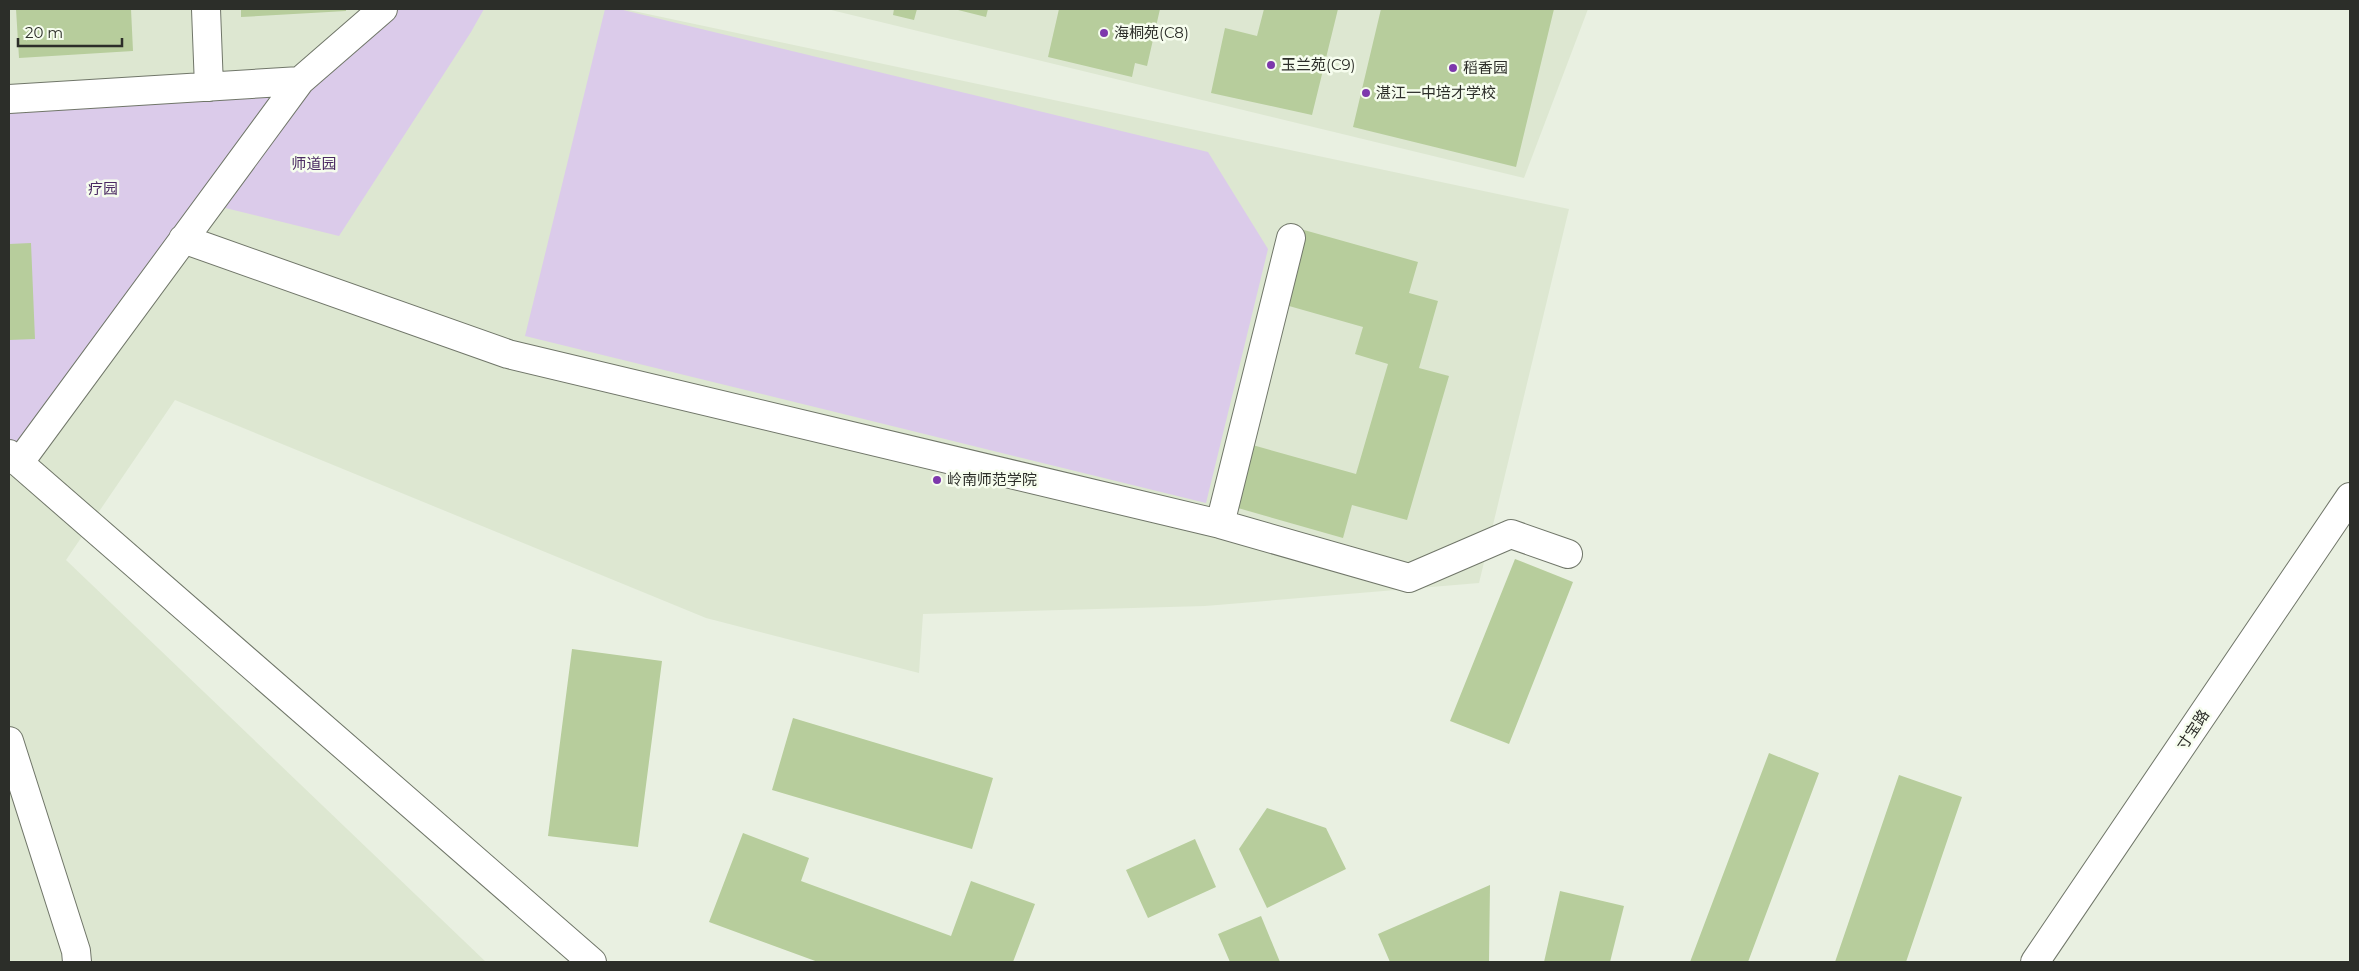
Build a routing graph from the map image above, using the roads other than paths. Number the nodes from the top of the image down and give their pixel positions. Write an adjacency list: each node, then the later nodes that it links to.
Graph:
1 (206, 9): 4 (street)
2 (383, 9): 3 (street)
3 (300, 81): 4 (street); 7 (street)
4 (210, 87): 5 (street)
5 (9, 99)
6 (1290, 238): 10 (street)
7 (183, 239): 8 (street); 10 (street)
8 (14, 458): 14 (street)
9 (2350, 497): 15 (street, 寸宝路)
10 (1220, 524): 11 (street)
11 (1568, 554)
12 (9, 741): 13 (street)
13 (78, 962)
14 (592, 962)
15 (2035, 962)

